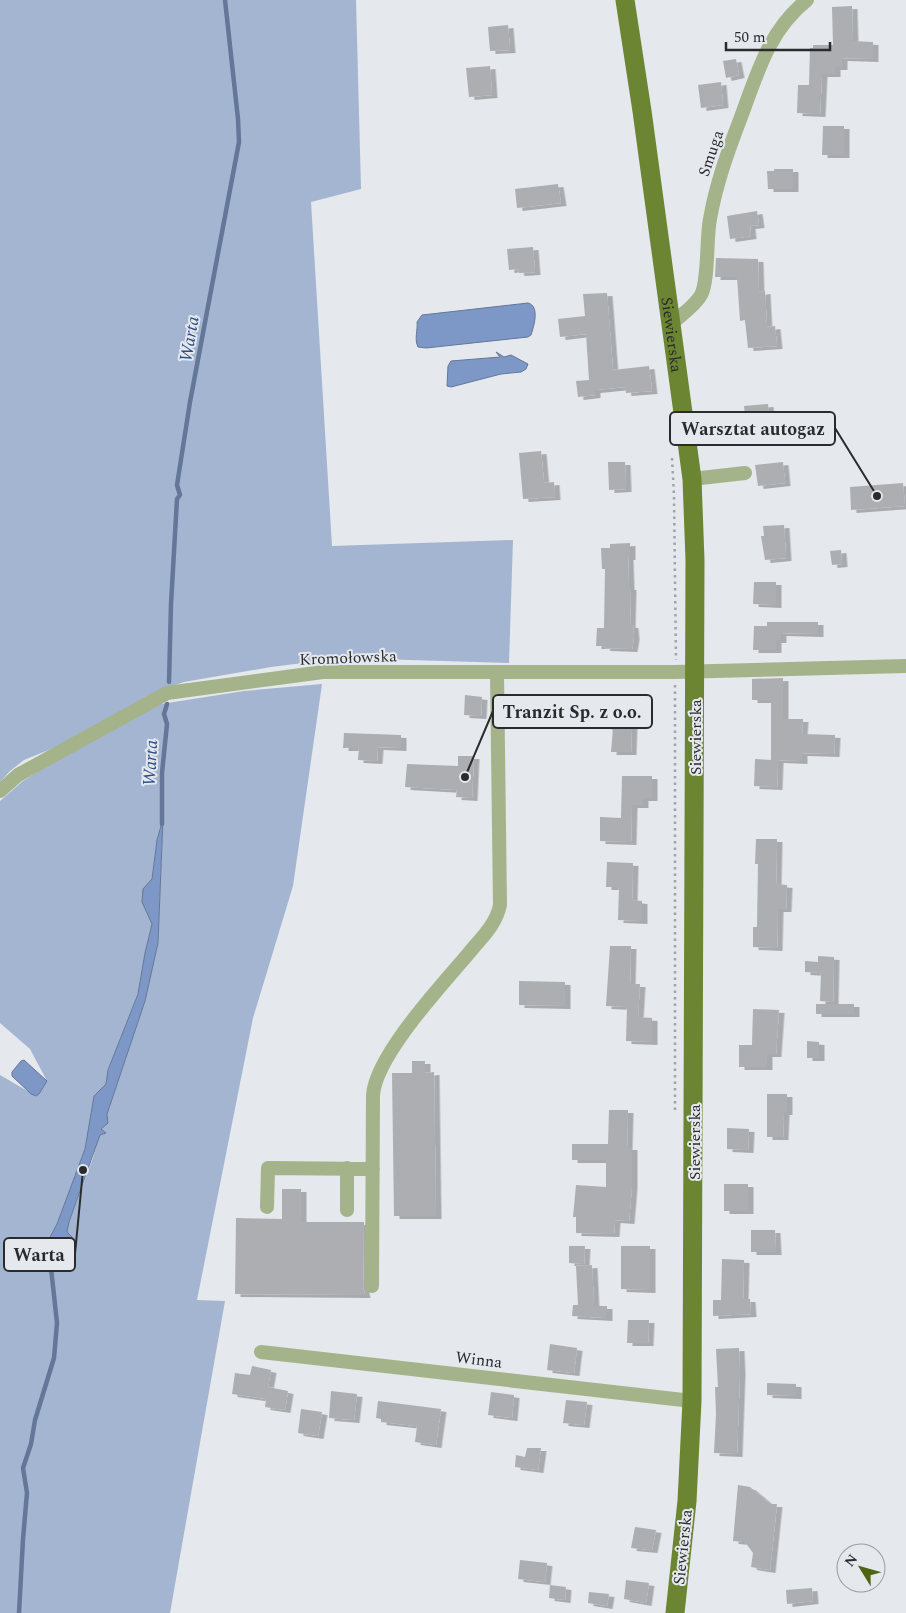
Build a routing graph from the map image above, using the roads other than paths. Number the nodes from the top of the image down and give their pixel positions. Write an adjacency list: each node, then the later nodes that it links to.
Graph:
1 (626, 0): 3 (main road, Siewierska)
2 (807, 0): 3 (street, Smuga)
3 (672, 324): 5 (main road, Siewierska)
4 (746, 473): 5 (street)
5 (692, 478): 7 (main road, Siewierska)
6 (906, 666): 7 (street)
7 (695, 670): 8 (street, Kromołowska); 16 (main road, Siewierska)
8 (497, 672): 9 (street, Kromołowska); 11 (street)
9 (0, 791)
10 (347, 1168): 11 (street); 12 (street); 13 (street)
11 (373, 1169): 14 (street)
12 (267, 1207)
13 (347, 1210)
14 (372, 1286)
15 (262, 1352): 16 (street, Winna)
16 (692, 1401): 17 (main road, Siewierska)
17 (674, 1613)

